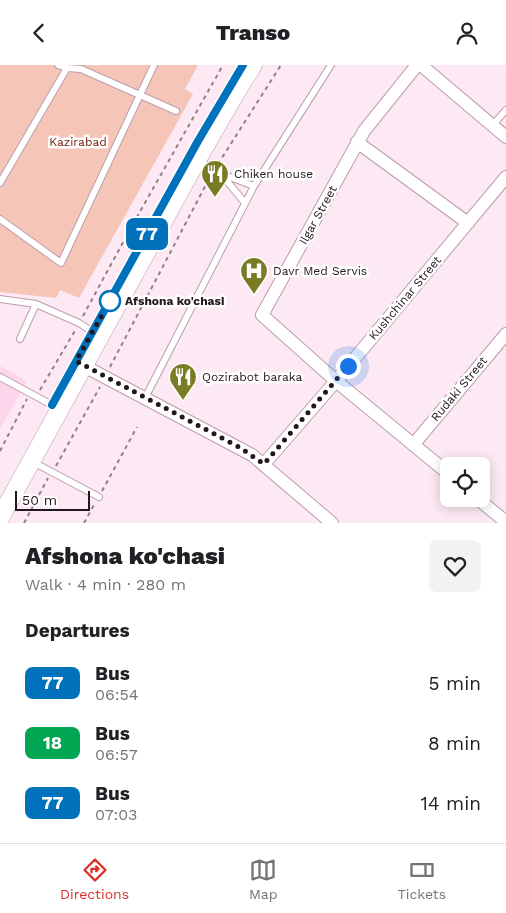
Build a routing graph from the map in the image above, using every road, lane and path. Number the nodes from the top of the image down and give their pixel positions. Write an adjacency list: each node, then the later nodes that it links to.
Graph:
1 (58, 65): 10 (lane)
2 (154, 65): 11 (lane)
3 (223, 65): 28 (path)
4 (243, 65): 17 (main road)
5 (254, 65): 17 (main road)
6 (282, 65): 18 (path)
7 (331, 65): 22 (lane)
8 (417, 65): 16 (street, Ilgar Street)
9 (421, 65): 14 (street)
10 (67, 68): 11 (lane); 21 (lane)
11 (140, 96): 13 (lane); 24 (lane)
12 (506, 110): 14 (lane)
13 (176, 111)
14 (492, 126): 15 (street)
15 (506, 137)
16 (357, 143): 25 (street); 34 (street, Ilgar Street)
17 (194, 158): 18 (lane); 28 (main road); 31 (main road)
18 (214, 170): 19 (lane); 33 (path)
19 (222, 174): 22 (lane); 23 (lane)
20 (506, 177): 25 (street, Kushchinar Street)
21 (0, 183)
22 (254, 186): 23 (lane)
23 (245, 203): 36 (lane)
24 (0, 219)
25 (468, 223): 34 (street, Kushchinar Street)
26 (0, 299): 27 (lane)
27 (36, 304): 28 (lane); 30 (lane)
28 (86, 327): 31 (main road); 35 (path)
29 (506, 334): 39 (street, Rudaki Street)
30 (20, 339)
31 (80, 364): 33 (street); 37 (main road); 41 (main road)
32 (0, 377): 35 (lane)
33 (105, 377): 36 (street); 44 (path)
34 (336, 381): 39 (street, Ilgar Street); 42 (street, Kushchinar Street)
35 (36, 396): 37 (lane); 40 (path)
36 (145, 398): 42 (street)
37 (52, 405): 46 (main road)
38 (137, 427): 45 (path)
39 (413, 445): 43 (street, Ilgar Street)
40 (0, 451)
41 (31, 461): 44 (lane); 48 (main road)
42 (264, 464): 52 (street)
43 (440, 467)
44 (52, 473): 45 (lane); 50 (path)
45 (98, 497): 51 (path)
46 (0, 499)
47 (488, 507): 49 (street)
48 (0, 518)
49 (506, 521)
50 (24, 523)
51 (84, 523)
52 (332, 523)

